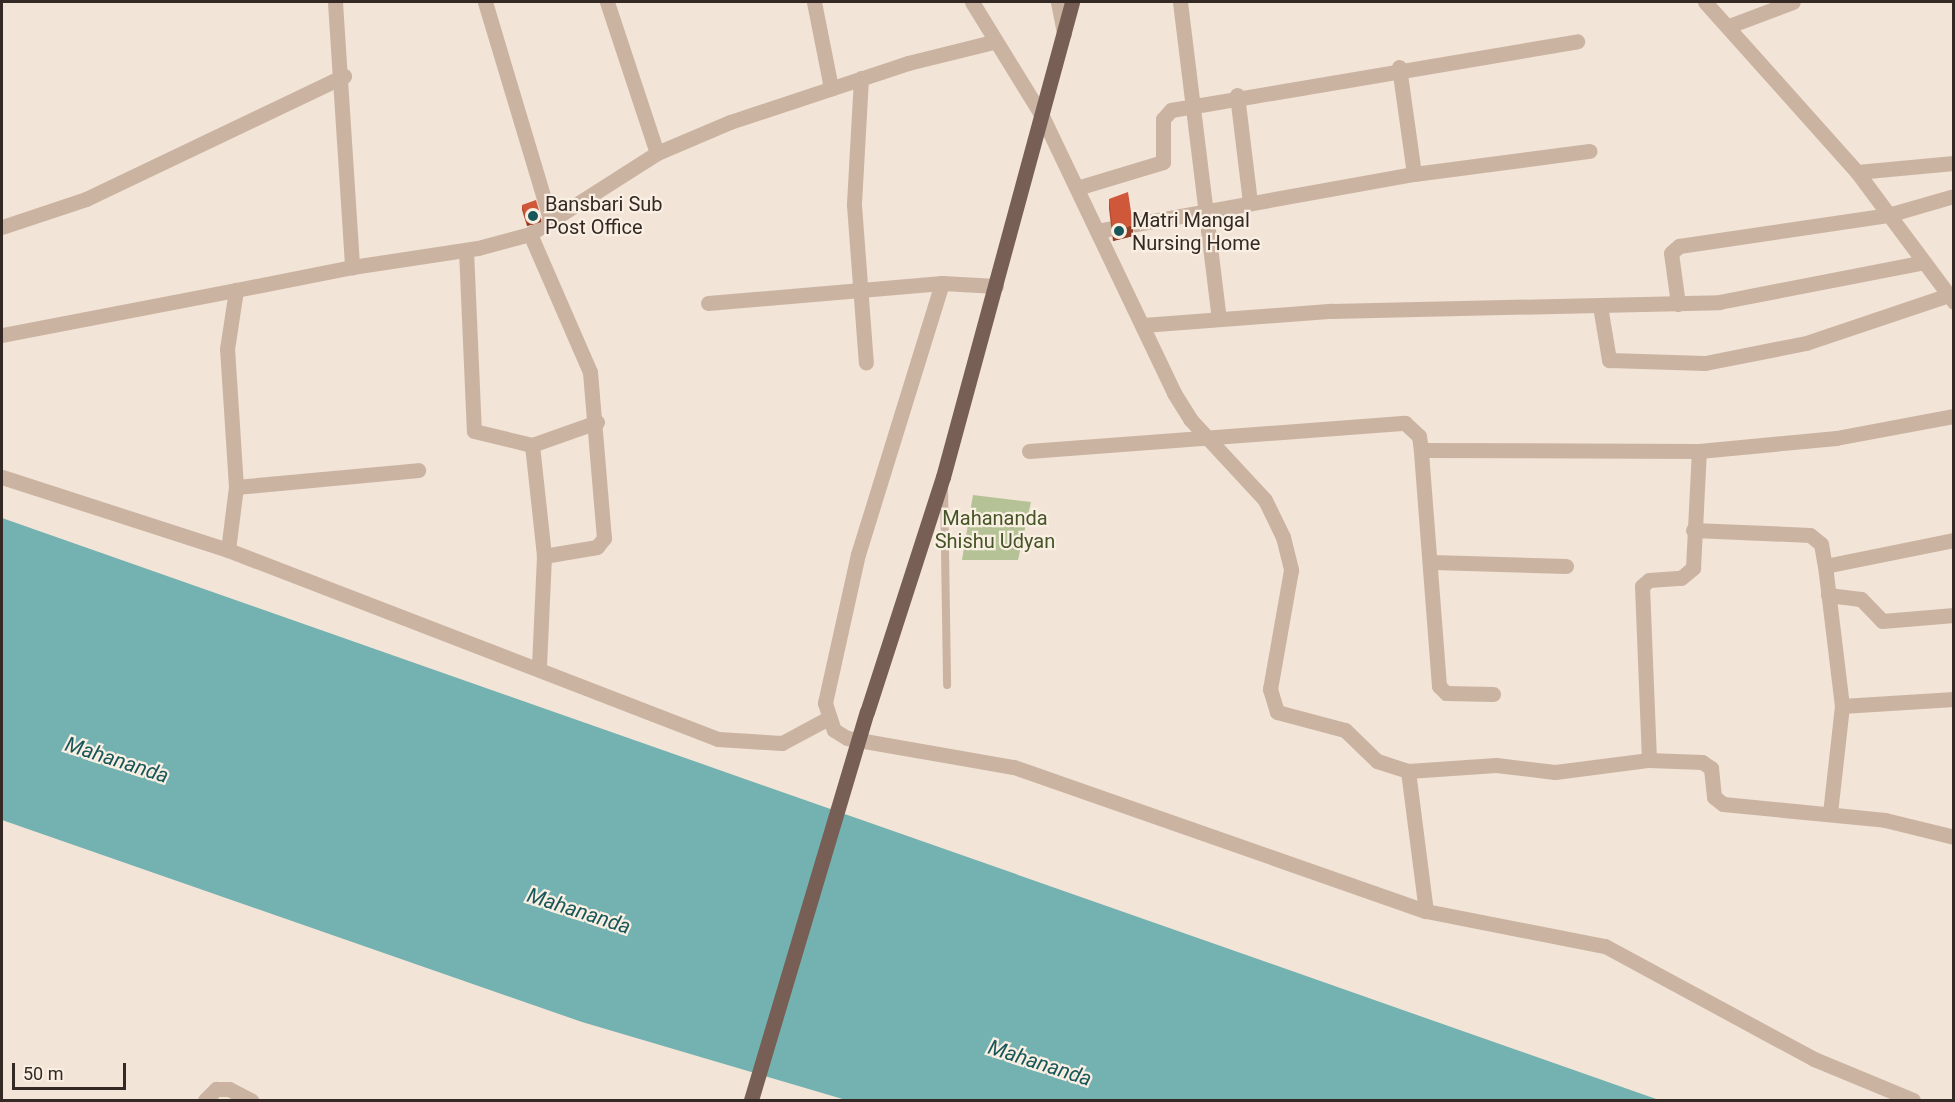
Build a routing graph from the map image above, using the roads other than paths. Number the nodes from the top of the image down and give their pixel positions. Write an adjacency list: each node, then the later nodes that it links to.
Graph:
1 (335, 2): 18 (street)
2 (485, 2): 34 (street)
3 (607, 2): 25 (street)
4 (814, 2): 20 (street)
5 (972, 2): 15 (street)
6 (1058, 2): 13 (street)
7 (1072, 2): 13 (main road)
8 (1079, 2): 16 (main road)
9 (1180, 2): 22 (street)
10 (1705, 2): 12 (street)
11 (1793, 2): 12 (street)
12 (1729, 26): 27 (street)
13 (1064, 33): 16 (main road)
14 (1577, 41): 17 (street)
15 (993, 42): 19 (street); 23 (street)
16 (1058, 59): 23 (main road)
17 (1399, 67): 21 (street); 28 (street)
18 (344, 76): 35 (street); 40 (street)
19 (861, 78): 20 (street); 44 (street)
20 (831, 88): 25 (street)
21 (1236, 95): 22 (street); 31 (street)
22 (1195, 105): 29 (street); 32 (street)
23 (1042, 116): 29 (street); 42 (main road)
24 (1589, 150): 28 (street)
25 (657, 153): 34 (street)
26 (1953, 163): 27 (street)
27 (1857, 172): 33 (street)
28 (1414, 174): 31 (street)
29 (1077, 188): 36 (street)
30 (1953, 196): 33 (street)
31 (1250, 202): 32 (street)
32 (1208, 210): 36 (street); 49 (street)
33 (1888, 215): 39 (street); 47 (street)
34 (551, 222): 37 (street)
35 (2, 227)
36 (1097, 231): 50 (street)
37 (530, 234): 38 (street); 54 (street)
38 (466, 249): 40 (street); 56 (street)
39 (1924, 262): 45 (street); 47 (street)
40 (352, 267): 43 (street)
41 (942, 283): 42 (street); 44 (street); 78 (street)
42 (996, 285): 62 (main road)
43 (236, 290): 51 (street); 63 (street)
44 (861, 291): 46 (street); 52 (street)
45 (1951, 299): 48 (street)
46 (708, 303)
47 (1678, 304): 48 (street)
48 (1600, 306): 49 (street)
49 (1219, 319): 50 (street)
50 (1143, 325): 55 (street)
51 (2, 335)
52 (866, 363)
53 (1953, 416): 59 (street)
54 (597, 422): 56 (street); 67 (street)
55 (1205, 436): 57 (street); 58 (street); 80 (street)
56 (532, 445): 67 (street)
57 (1421, 450): 59 (street); 68 (street)
58 (1029, 451)
59 (1699, 451): 64 (street)
60 (418, 470): 63 (street)
61 (2, 477): 66 (street)
62 (943, 477): 74 (lane); 86 (main road, bridge)
63 (236, 487): 66 (street)
64 (1693, 530): 70 (street); 79 (street)
65 (1953, 540): 70 (street)
66 (228, 550): 73 (street)
67 (544, 556): 73 (street)
68 (1432, 562): 69 (street); 75 (street)
69 (1566, 566)
70 (1825, 566): 71 (street)
71 (1828, 595): 72 (street); 77 (street)
72 (1953, 615)
73 (539, 667): 78 (street)
74 (947, 685)
75 (1493, 694)
76 (1953, 699): 77 (street)
77 (1842, 706): 81 (street)
78 (827, 719): 83 (street)
79 (1649, 760): 80 (street); 81 (street)
80 (1408, 771): 83 (street)
81 (1830, 813): 82 (street)
82 (1953, 837)
83 (1426, 910): 87 (street)
84 (205, 1101): 85 (street)
85 (251, 1101)
86 (751, 1101)
87 (1913, 1101)

